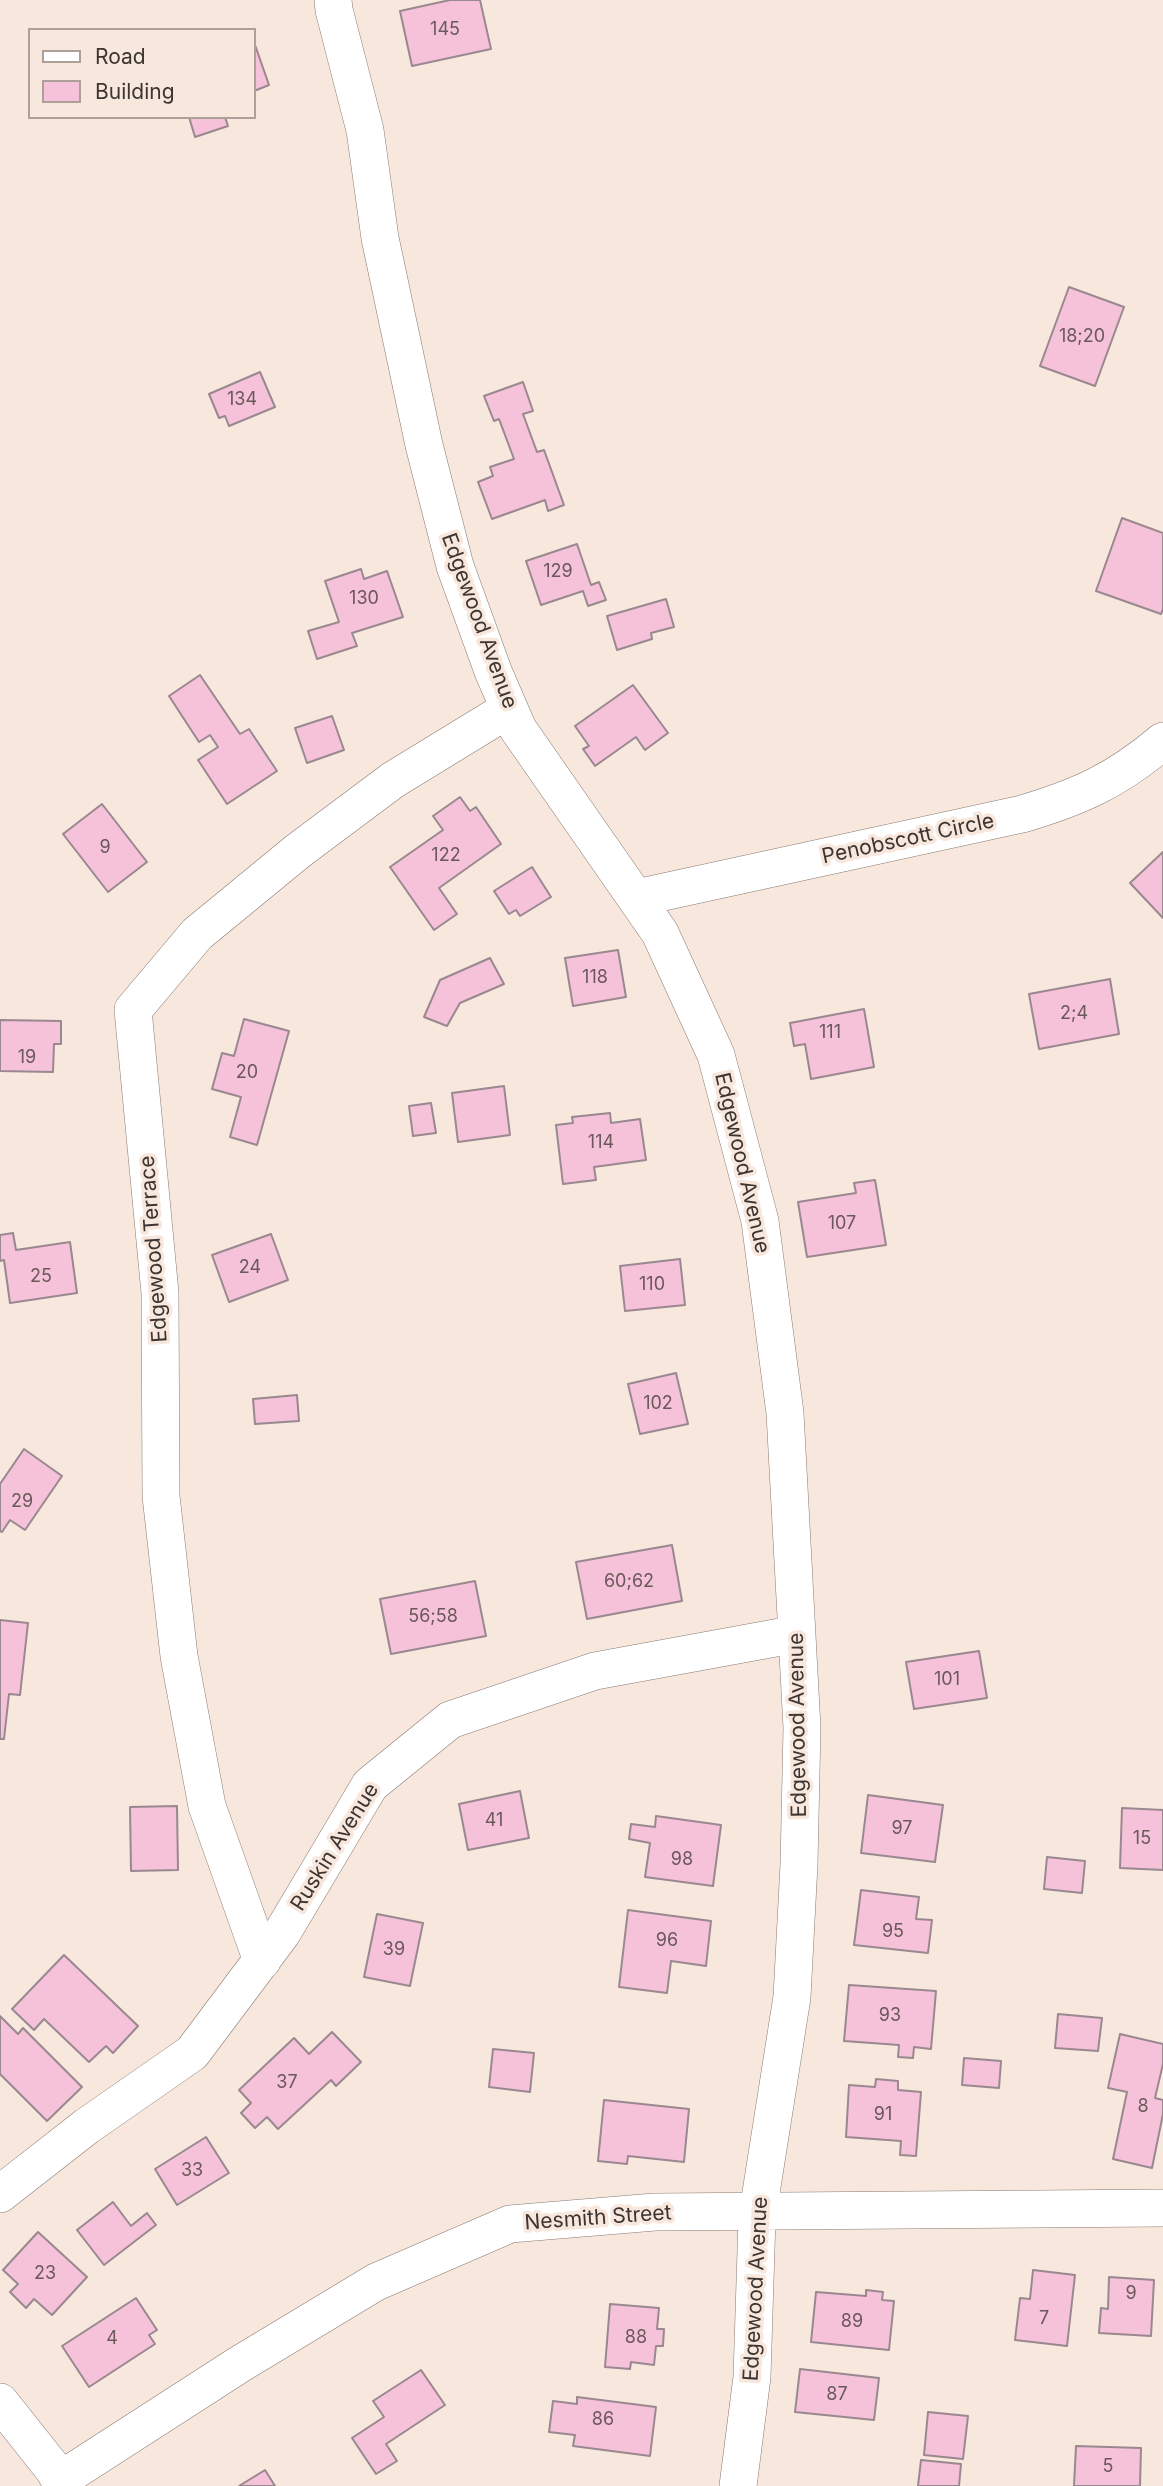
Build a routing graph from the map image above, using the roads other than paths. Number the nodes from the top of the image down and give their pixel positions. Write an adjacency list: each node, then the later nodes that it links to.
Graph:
1 (334, 0): 2 (street, Edgewood Avenue)
2 (509, 709): 4 (street, Edgewood Avenue); 6 (street, Edgewood Terrace)
3 (1163, 741): 4 (street, Penobscott Circle)
4 (636, 898): 5 (street, Edgewood Avenue)
5 (797, 1634): 6 (street, Ruskin Avenue); 9 (street, Edgewood Avenue)
6 (262, 1961): 7 (street, Ruskin Avenue)
7 (0, 2194)
8 (1163, 2208): 9 (street, Nesmith Street)
9 (759, 2210): 11 (street, Nesmith Street); 12 (street, Edgewood Avenue)
10 (0, 2402): 11 (street)
11 (62, 2483)
12 (738, 2486)

